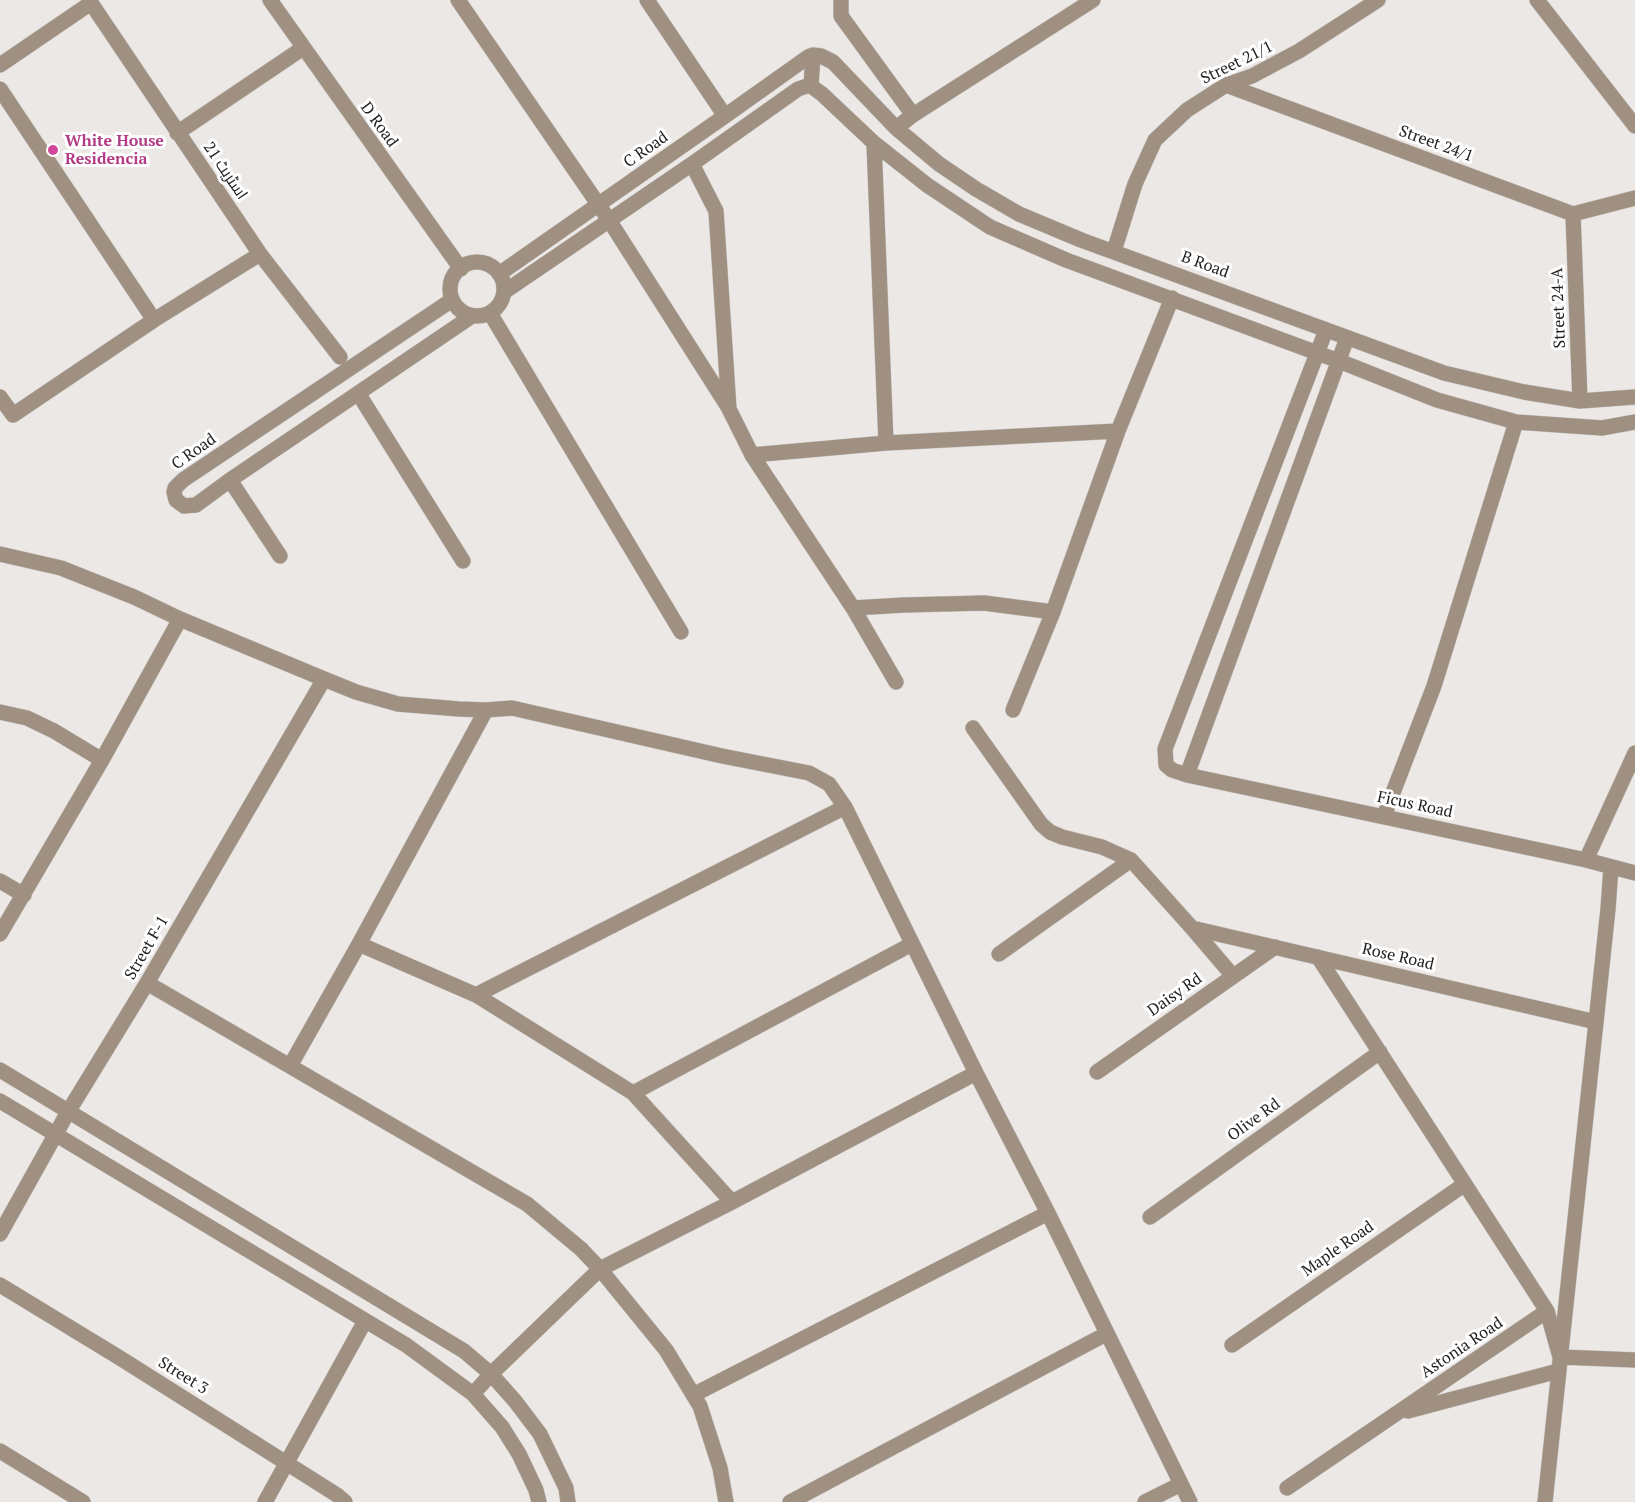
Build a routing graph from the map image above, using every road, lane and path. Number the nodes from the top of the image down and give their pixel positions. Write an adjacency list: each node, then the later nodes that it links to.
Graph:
1 (270, 0): 9 (street, D Road)
2 (458, 0): 23 (street)
3 (647, 0): 16 (street)
4 (841, 0): 15 (street)
5 (1093, 0): 15 (street)
6 (1378, 0): 12 (street, Street 21/1)
7 (1537, 0): 17 (street)
8 (90, 1): 11 (street); 19 (street, اسٹریٹ 21)
9 (303, 48): 19 (street); 28 (street, D Road)
10 (813, 56): 13 (street); 16 (street, C Road); 18 (street, B Road)
11 (0, 65)
12 (1226, 85): 24 (street, Street 24/1); 26 (street, Street 21/1)
13 (811, 86): 20 (street); 21 (street)
14 (0, 89): 35 (street)
15 (913, 115): 18 (street)
16 (725, 116): 23 (street, C Road)
17 (1635, 126)
18 (896, 128): 26 (street, B Road)
19 (177, 133): 27 (street, اسٹریٹ 21)
20 (874, 143): 31 (street); 49 (street)
21 (692, 164): 25 (street); 45 (street)
22 (1635, 198): 24 (street)
23 (598, 205): 25 (street); 29 (street, C Road)
24 (1573, 214): 44 (street, Street 24-A)
25 (609, 220): 30 (street); 45 (street)
26 (1114, 251): 36 (street, B Road)
27 (260, 254): 35 (street); 39 (street, اسٹریٹ 21)
28 (460, 270): 29 (street); 32 (street)
29 (499, 274): 30 (street)
30 (504, 292): 33 (street)
31 (1172, 298): 38 (street); 48 (street)
32 (452, 300): 34 (street); 51 (street, C Road)
33 (490, 313): 34 (street); 58 (street)
34 (472, 316): 41 (street, C Road)
35 (154, 320): 42 (street)
36 (1326, 330): 37 (street, B Road); 38 (street)
37 (1347, 338): 40 (street); 44 (street, B Road)
38 (1318, 353): 40 (street); 67 (street)
39 (340, 357)
40 (1339, 361): 47 (street); 67 (street)
41 (358, 393): 51 (street, C Road); 54 (street)
42 (0, 397)
43 (1635, 397): 44 (street, B Road)
44 (1580, 401)
45 (729, 409): 50 (street)
46 (1635, 422): 47 (street)
47 (1515, 423): 69 (street)
48 (1118, 431): 49 (street); 56 (street)
49 (886, 443): 50 (street)
50 (752, 455): 55 (street)
51 (230, 480): 53 (street)
52 (0, 554): 57 (street)
53 (280, 556)
54 (463, 561)
55 (854, 608): 56 (street); 60 (street)
56 (1053, 612): 62 (street)
57 (180, 619): 59 (street); 66 (street)
58 (681, 632)
59 (324, 680): 61 (street); 84 (street, Street F-1)
60 (896, 682)
61 (486, 710): 68 (street); 78 (street)
62 (1013, 710)
63 (0, 712): 66 (street)
64 (973, 728): 70 (street)
65 (1635, 753): 71 (street)
66 (102, 760): 75 (street)
67 (1187, 775): 69 (street, Ficus Road)
68 (845, 807): 79 (street); 85 (street)
69 (1384, 816): 71 (street, Ficus Road)
70 (1131, 860): 76 (street); 81 (street)
71 (1586, 860): 72 (street, Ficus Road)
72 (1611, 867): 73 (street, Ficus Road); 86 (street)
73 (1635, 873)
74 (0, 881): 75 (street)
75 (24, 895): 77 (street)
76 (1192, 928): 80 (street, Rose Road); 83 (street)
77 (0, 934)
78 (359, 944): 85 (street); 88 (street)
79 (912, 944): 91 (street); 92 (street)
80 (1275, 947): 82 (street, Rose Road); 83 (street, Daisy Rd)
81 (999, 954)
82 (1318, 957): 86 (street, Rose Road); 87 (street)
83 (1233, 976): 90 (street, Daisy Rd)
84 (147, 983): 88 (street); 94 (street, Street F-1)
85 (476, 995): 92 (street)
86 (1596, 1022): 108 (street)
87 (1380, 1052): 96 (street); 99 (street, Olive Rd)
88 (290, 1066): 101 (street)
89 (0, 1070): 94 (street)
90 (1096, 1072)
91 (976, 1073): 97 (street); 98 (street)
92 (633, 1093): 97 (street)
93 (0, 1101): 95 (street)
94 (68, 1112): 95 (street, Street F-1); 109 (street)
95 (56, 1135): 100 (street, Street F-1); 104 (street)
96 (1465, 1184): 103 (street); 106 (street, Maple Road)
97 (732, 1203): 101 (street)
98 (1048, 1213): 105 (street); 111 (street)
99 (1150, 1217)
100 (0, 1234)
101 (600, 1269): 109 (street); 111 (street)
102 (0, 1285): 114 (street, Street 3)
103 (1547, 1311): 108 (street); 112 (street, Astonia Road)
104 (365, 1321): 110 (street); 114 (street)
105 (1106, 1334): 115 (street); 123 (street)
106 (1232, 1345)
107 (1635, 1360): 108 (street, Astonia Road)
108 (1559, 1364): 112 (street, Astonia Road); 126 (street)
109 (491, 1374): 110 (street); 121 (street)
110 (472, 1394): 120 (street)
111 (693, 1395): 122 (street)
112 (1396, 1414): 116 (street, Astonia Road)
113 (0, 1451): 117 (street)
114 (287, 1464): 118 (street); 119 (street, Street 3)
115 (1181, 1484): 124 (street); 125 (street)
116 (1287, 1488)
117 (83, 1502)
118 (265, 1502)
119 (345, 1502)
120 (539, 1502)
121 (568, 1502)
122 (726, 1502)
123 (790, 1502)
124 (1145, 1502)
125 (1190, 1502)
126 (1545, 1502)

